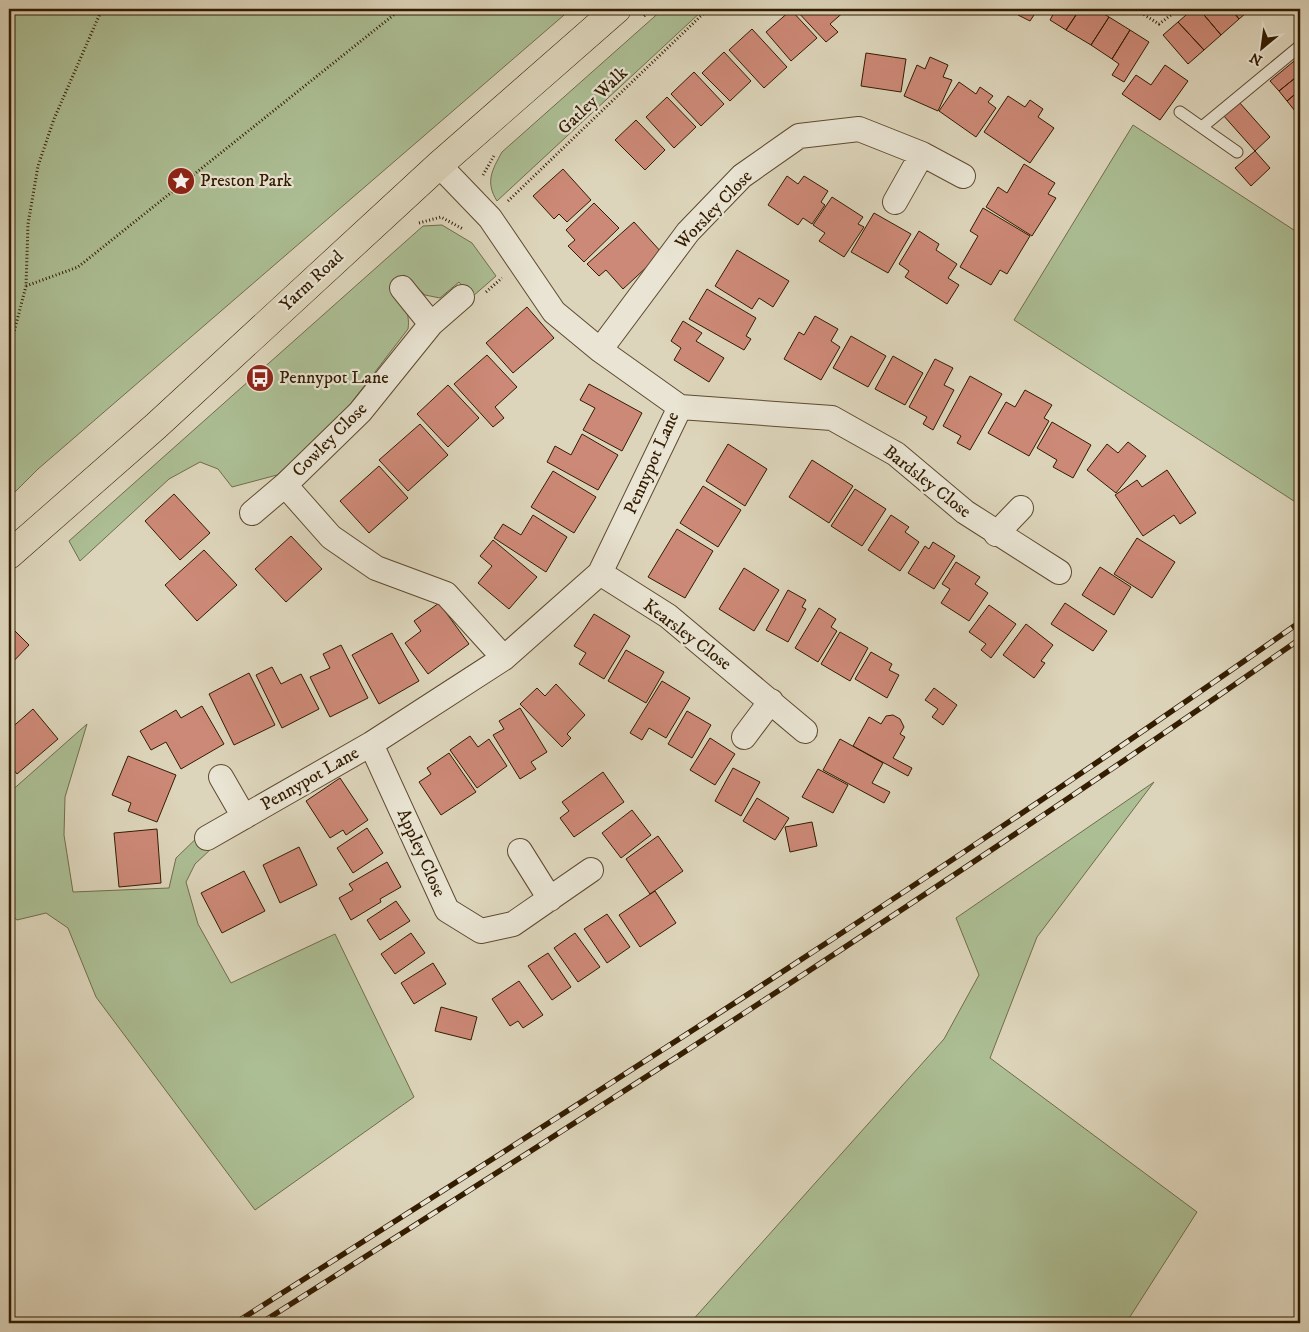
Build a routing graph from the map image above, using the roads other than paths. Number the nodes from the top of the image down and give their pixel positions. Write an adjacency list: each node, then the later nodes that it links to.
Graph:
1 (627, 15): 7 (main road, Yarm Road)
2 (1300, 46): 4 (lane)
3 (1180, 112): 4 (lane)
4 (1202, 127): 5 (lane)
5 (1237, 152)
6 (922, 154): 8 (street, Worsley Close); 9 (street); 13 (street, Worsley Close)
7 (439, 165): 13 (street, Pennypot Lane); 19 (main road, Yarm Road)
8 (963, 176)
9 (895, 202)
10 (402, 288): 12 (street)
11 (462, 297): 12 (street, Cowley Close)
12 (431, 324): 15 (street, Cowley Close)
13 (600, 350): 14 (street, Pennypot Lane)
14 (680, 407): 18 (street, Bardsley Close); 21 (street, Pennypot Lane)
15 (285, 485): 17 (street, Cowley Close); 22 (street, Cowley Close)
16 (1020, 508): 18 (street)
17 (252, 513)
18 (996, 534): 20 (street, Bardsley Close)
19 (9, 554)
20 (1059, 572)
21 (600, 574): 22 (street, Pennypot Lane); 23 (street, Kearsley Close)
22 (504, 658): 26 (street, Pennypot Lane)
23 (771, 701): 24 (street, Kearsley Close); 25 (street)
24 (806, 731)
25 (744, 737)
26 (371, 744): 28 (street, Pennypot Lane); 32 (street, Appley Close)
27 (221, 777): 28 (street, Pennypot Lane)
28 (244, 817): 29 (street, Pennypot Lane)
29 (207, 838)
30 (520, 852): 32 (street)
31 (591, 870): 32 (street, Appley Close)
32 (550, 899)

